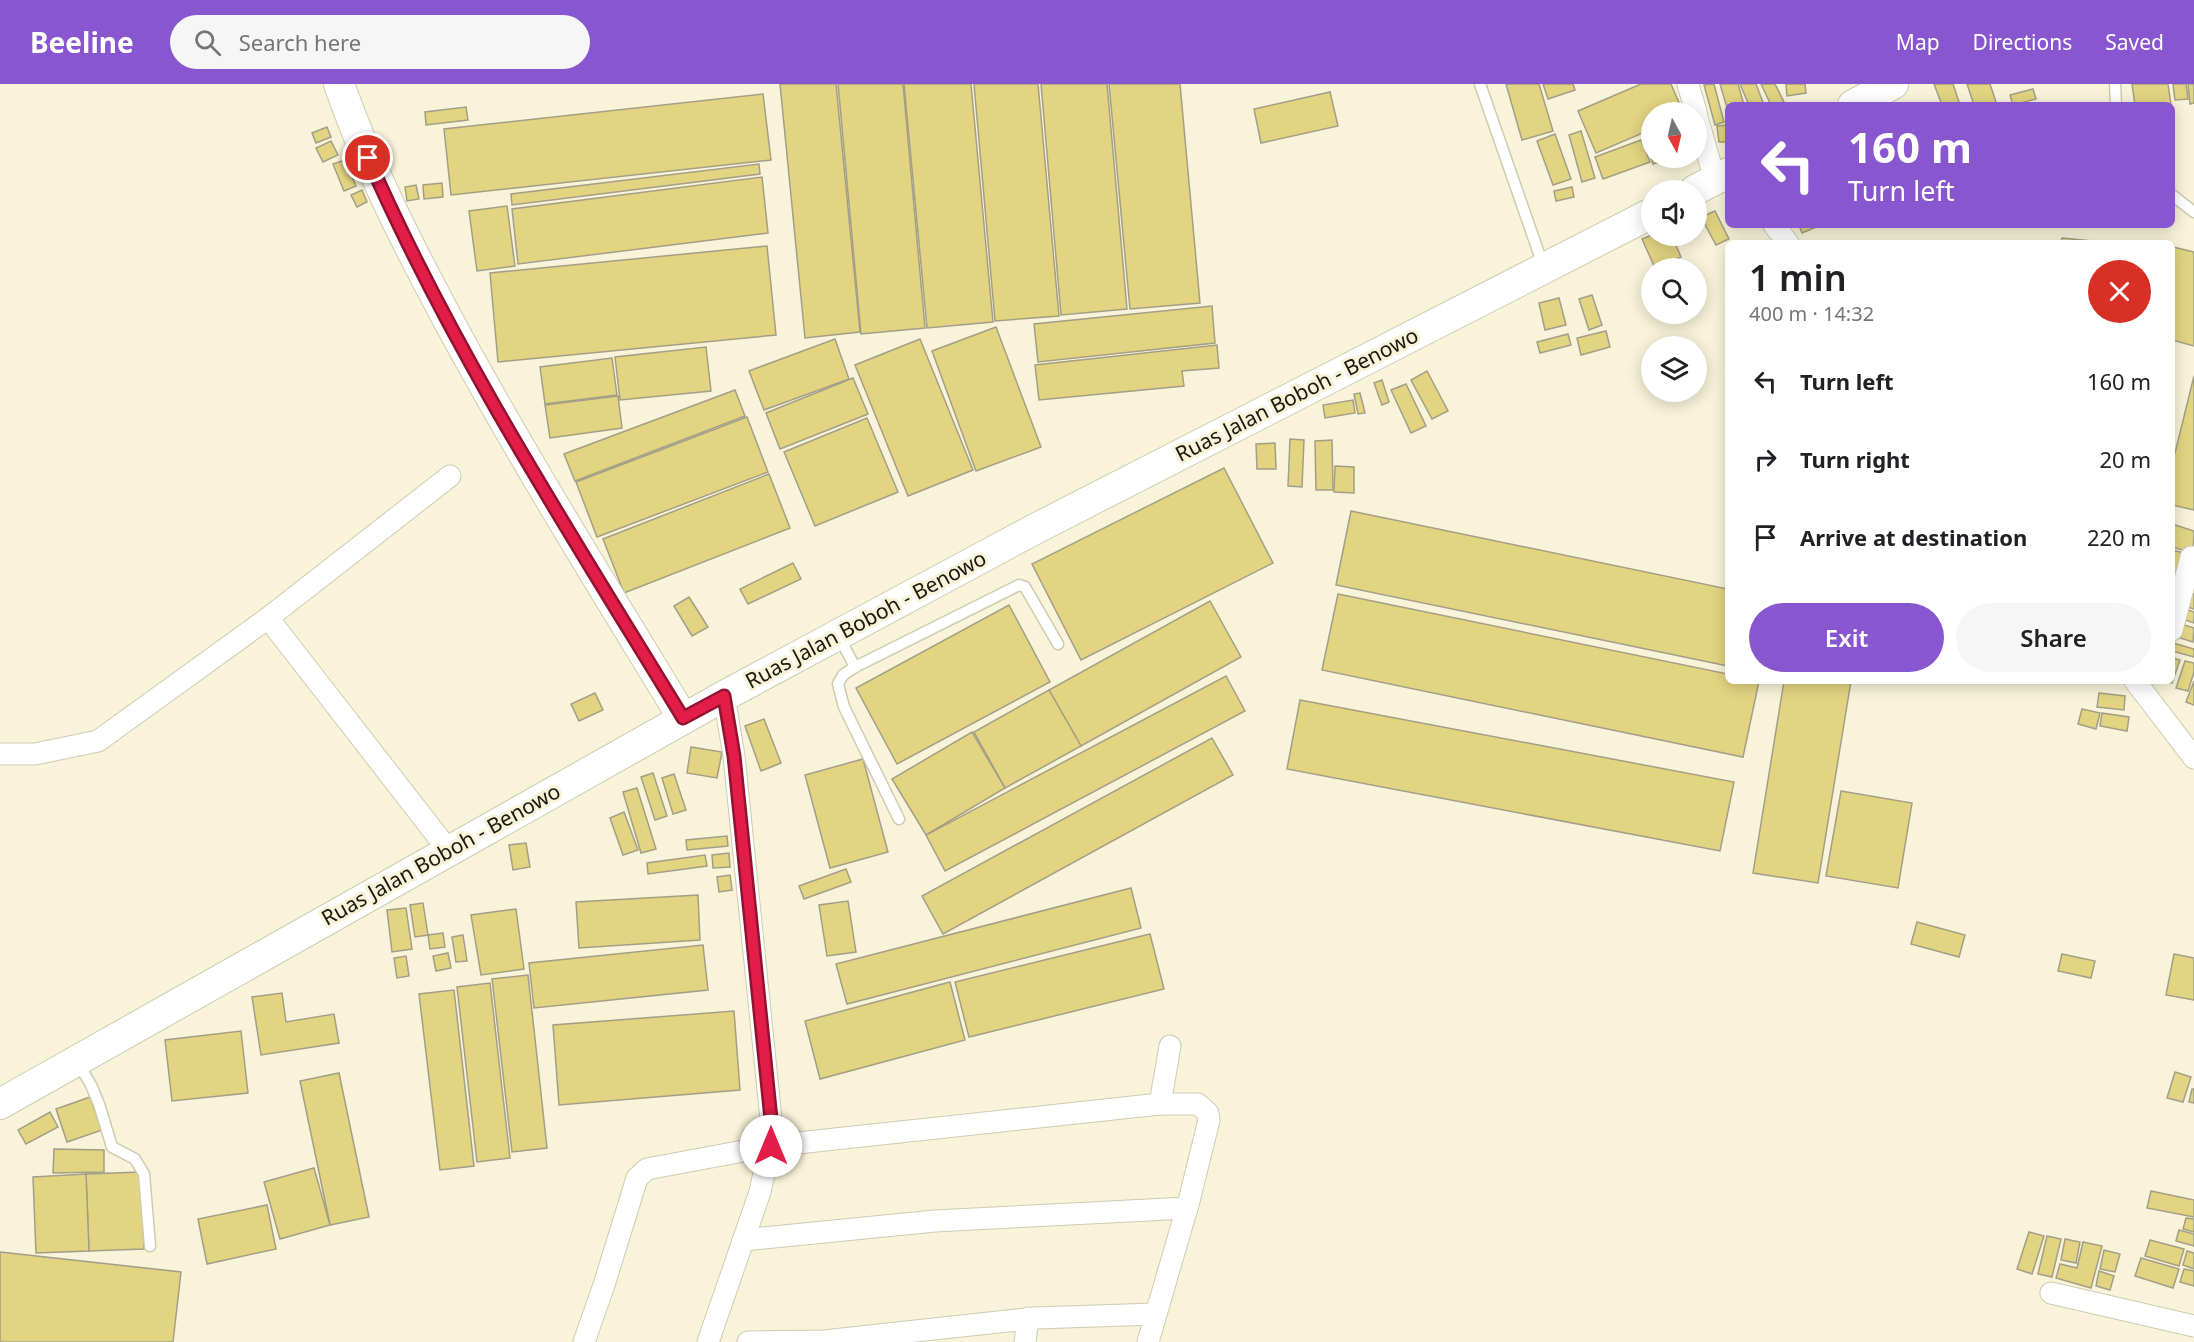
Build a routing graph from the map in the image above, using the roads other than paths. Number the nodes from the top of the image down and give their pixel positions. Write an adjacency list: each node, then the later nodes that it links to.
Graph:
1 (339, 84): 27 (main road)
2 (1480, 84): 16 (lane)
3 (1688, 84): 6 (street)
4 (1893, 84): 7 (main road)
5 (2115, 84): 8 (lane)
6 (1693, 102)
7 (1859, 102)
8 (2116, 102)
9 (1707, 157): 10 (street)
10 (1713, 181)
11 (2175, 197): 12 (lane)
12 (2194, 212)
13 (1641, 219): 16 (main road, Ruas Jalan Boboh - Benowo)
14 (1776, 228): 15 (street)
15 (1786, 240)
16 (1544, 268): 21 (main road, Ruas Jalan Boboh - Benowo)
17 (450, 476): 19 (street)
18 (2191, 557): 20 (street)
19 (268, 618): 28 (street); 31 (street)
20 (2175, 618)
21 (838, 635): 23 (lane); 26 (main road, Ruas Jalan Boboh - Benowo)
22 (1058, 644): 23 (lane)
23 (855, 667): 30 (lane)
24 (2141, 684): 25 (street)
25 (2154, 691): 29 (street)
26 (724, 696): 27 (main road, Ruas Jalan Boboh - Benowo); 36 (street)
27 (683, 718): 31 (main road, Ruas Jalan Boboh - Benowo)
28 (0, 754)
29 (2194, 758)
30 (899, 819)
31 (449, 851): 33 (main road, Ruas Jalan Boboh - Benowo)
32 (1170, 1046): 35 (street)
33 (76, 1060): 34 (main road, Ruas Jalan Boboh - Benowo); 39 (lane)
34 (0, 1104)
35 (1160, 1104): 36 (street); 37 (street)
36 (771, 1146): 38 (street); 45 (street)
37 (1187, 1208): 38 (street); 41 (street)
38 (743, 1240): 46 (street)
39 (150, 1246)
40 (2050, 1293): 43 (street)
41 (1156, 1314): 42 (street); 51 (street)
42 (1028, 1318): 44 (street); 50 (street)
43 (2194, 1326)
44 (861, 1338): 48 (street); 49 (street)
45 (584, 1342)
46 (708, 1342)
47 (748, 1342): 48 (street)
48 (824, 1342)
49 (882, 1342)
50 (1025, 1342)
51 (1149, 1342)

